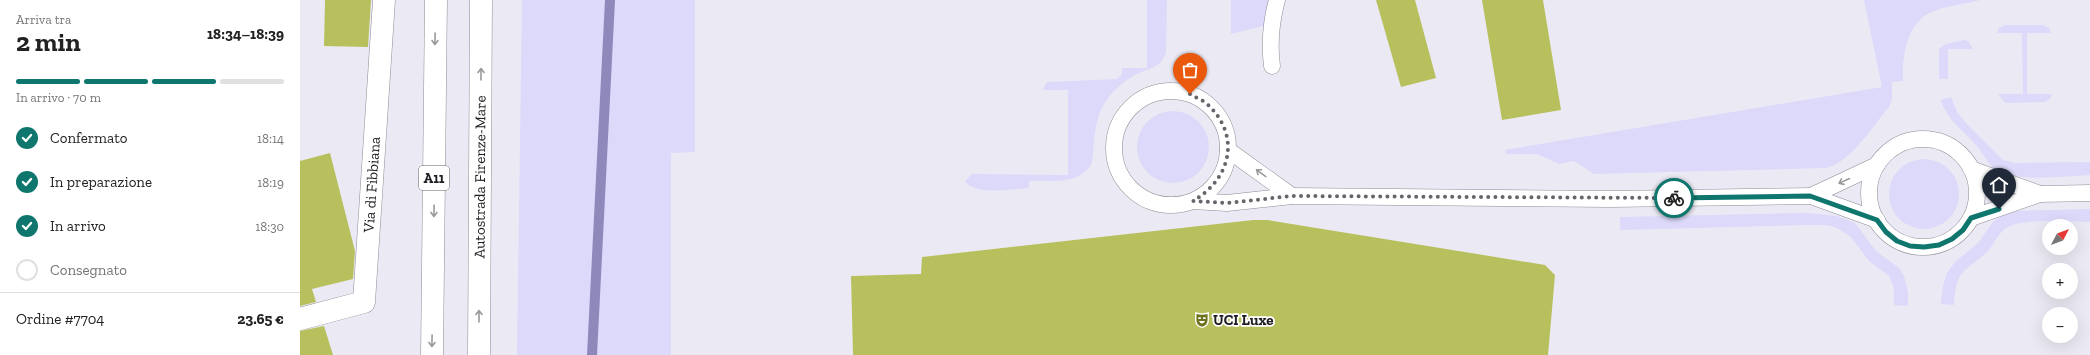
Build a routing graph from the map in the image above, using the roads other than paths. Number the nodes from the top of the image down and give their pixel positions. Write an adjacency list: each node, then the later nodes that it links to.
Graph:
1 (384, 0): 16 (main road, Via di Fibbiana)
2 (436, 0): 17 (main road, A11, one-way to 17)
3 (481, 0): 18 (main road, Autostrada Firenze-Mare, one-way to 3)
4 (1277, 0): 5 (lane)
5 (1272, 66)
6 (1228, 150): 11 (lane, one-way to 6); 13 (lane); 13 (lane)
7 (1877, 165): 8 (lane); 12 (lane, one-way to 12); 15 (lane)
8 (1971, 169): 10 (lane); 14 (lane)
9 (2090, 193): 10 (lane)
10 (2040, 194): 14 (lane)
11 (1292, 196): 12 (lane); 13 (lane)
12 (1810, 196): 15 (lane)
13 (1193, 201)
14 (1971, 218): 15 (lane)
15 (1877, 220)
16 (300, 319)
17 (432, 355)
18 (479, 355)

